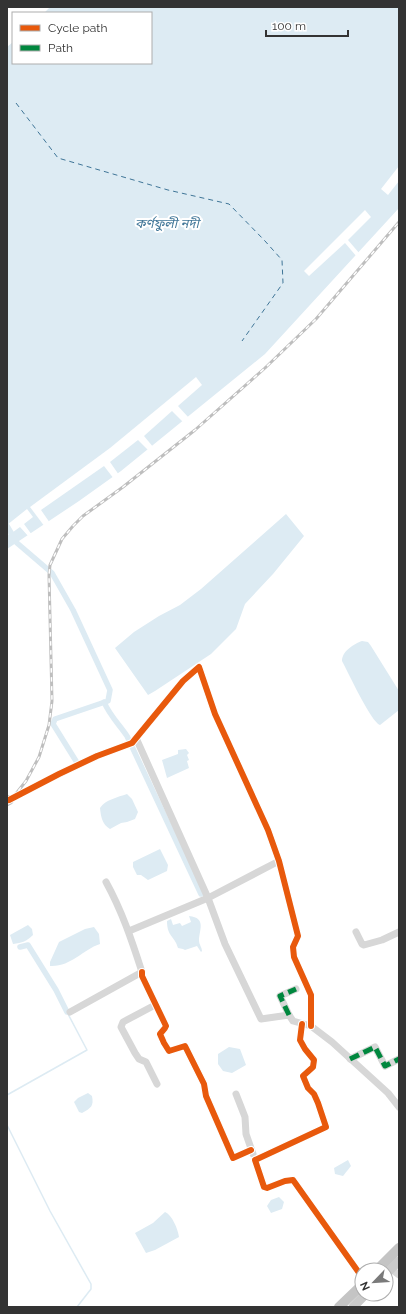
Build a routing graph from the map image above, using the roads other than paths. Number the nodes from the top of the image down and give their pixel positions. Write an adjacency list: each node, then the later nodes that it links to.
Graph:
1 (132, 742): 2 (street); 3 (street); 5 (street)
2 (8, 800)
3 (279, 861): 5 (street); 15 (street)
4 (106, 882): 6 (street)
5 (208, 898): 6 (street); 13 (street)
6 (129, 931): 9 (street)
7 (356, 932): 8 (street)
8 (399, 932)
9 (142, 972): 11 (street); 12 (street)
10 (296, 989): 13 (street)
11 (155, 1005): 18 (street); 21 (street)
12 (70, 1012)
13 (288, 1016): 14 (street)
14 (302, 1024): 15 (street); 22 (street)
15 (311, 1026): 16 (street)
16 (350, 1059): 17 (street); 20 (street)
17 (399, 1059)
18 (157, 1084)
19 (236, 1094): 21 (street)
20 (399, 1107)
21 (251, 1150): 22 (street)
22 (255, 1160): 27 (street)
23 (399, 1243): 25 (main road)
24 (399, 1248): 26 (highway)
25 (379, 1262)
26 (385, 1262)
27 (354, 1267)
28 (354, 1287): 30 (main road)
29 (354, 1293): 31 (highway)
30 (335, 1307)
31 (339, 1307)

